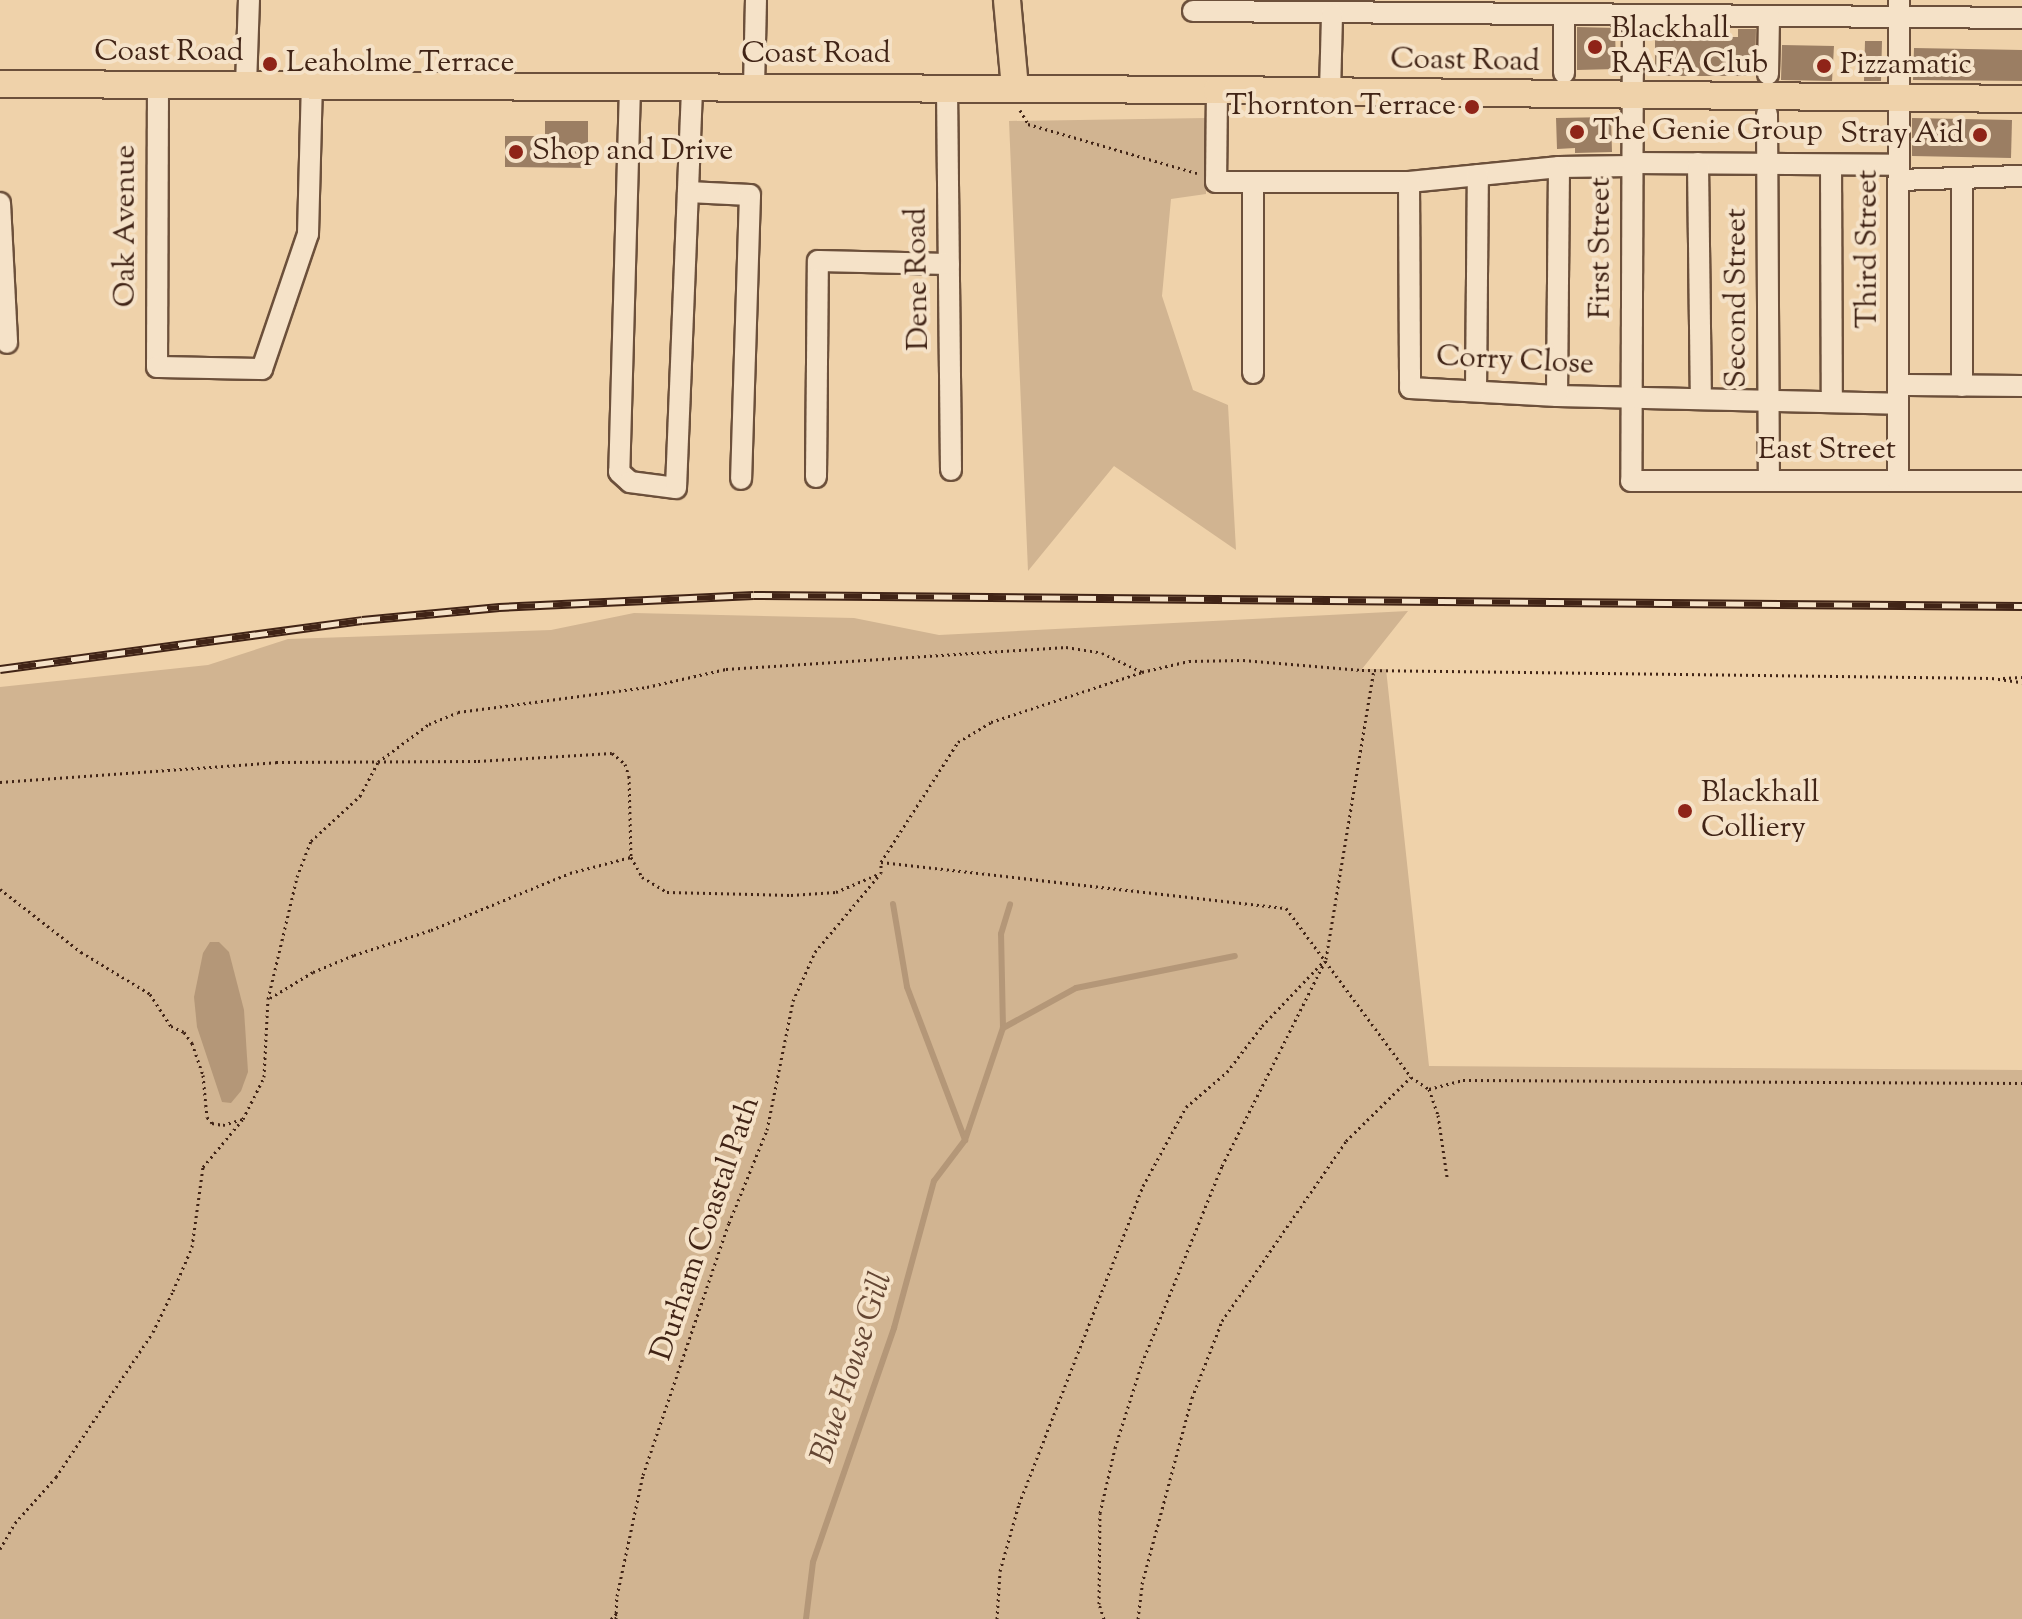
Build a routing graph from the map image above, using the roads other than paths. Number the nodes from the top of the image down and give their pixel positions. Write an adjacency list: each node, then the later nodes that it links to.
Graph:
1 (249, 0): 15 (street)
2 (756, 0): 19 (street)
3 (1007, 0): 21 (main road)
4 (1899, 9): 9 (street); 10 (street); 25 (street, Third Street)
5 (1193, 11): 6 (street)
6 (1332, 14): 7 (street); 23 (street)
7 (1564, 15): 8 (street); 11 (street)
8 (1633, 16): 9 (street); 24 (street, First Street)
9 (1769, 16): 12 (street)
10 (2022, 18)
11 (1564, 73)
12 (1768, 74)
13 (0, 84): 14 (main road, Coast Road)
14 (158, 85): 15 (main road, Coast Road); 16 (street, Oak Avenue)
15 (246, 85): 16 (main road, Coast Road)
16 (312, 86): 17 (main road, Coast Road)
17 (630, 87): 18 (main road, Coast Road); 39 (street)
18 (692, 87): 19 (main road, Coast Road); 39 (street)
19 (754, 87): 20 (main road, Coast Road)
20 (947, 88): 21 (main road, Coast Road); 41 (street, Dene Road)
21 (1015, 88): 22 (main road, Coast Road)
22 (1217, 90): 23 (main road, Coast Road); 37 (street)
23 (1330, 92): 24 (main road, Coast Road)
24 (1633, 96): 25 (main road, Coast Road); 29 (street, First Street)
25 (1899, 98): 26 (main road, Coast Road); 33 (street, Third Street)
26 (2022, 99)
27 (1767, 114): 30 (street, Second Street)
28 (1698, 163): 29 (street); 30 (street); 50 (street)
29 (1632, 164): 32 (street); 49 (street, First Street)
30 (1768, 164): 31 (street); 51 (street, Second Street)
31 (1831, 165): 33 (street); 52 (street)
32 (1559, 167): 34 (street); 48 (street)
33 (1899, 173): 36 (street); 47 (street, Third Street)
34 (1478, 175): 38 (street); 46 (street)
35 (2022, 176): 36 (street)
36 (1962, 178): 44 (street)
37 (1253, 182): 38 (street); 43 (street)
38 (1409, 182): 46 (street, Corry Close)
39 (688, 192): 55 (street)
40 (0, 203): 42 (street)
41 (949, 264): 53 (street, Dene Road); 54 (street)
42 (7, 343)
43 (1253, 373)
44 (1962, 386): 45 (street, Corry Close); 47 (street, Corry Close)
45 (2022, 386)
46 (1476, 391): 48 (street, Corry Close)
47 (1898, 395): 52 (street, Corry Close); 58 (street, Third Street)
48 (1557, 396): 49 (street, Corry Close)
49 (1632, 397): 50 (street, Corry Close); 56 (street, First Street)
50 (1701, 399): 51 (street, Corry Close)
51 (1769, 400): 52 (street, Corry Close); 57 (street, Second Street)
52 (1832, 402)
53 (951, 470)
54 (816, 477)
55 (741, 479)
56 (1631, 481): 57 (street, East Street)
57 (1769, 481): 58 (street, East Street)
58 (1898, 481): 59 (street, East Street)
59 (2022, 481)

